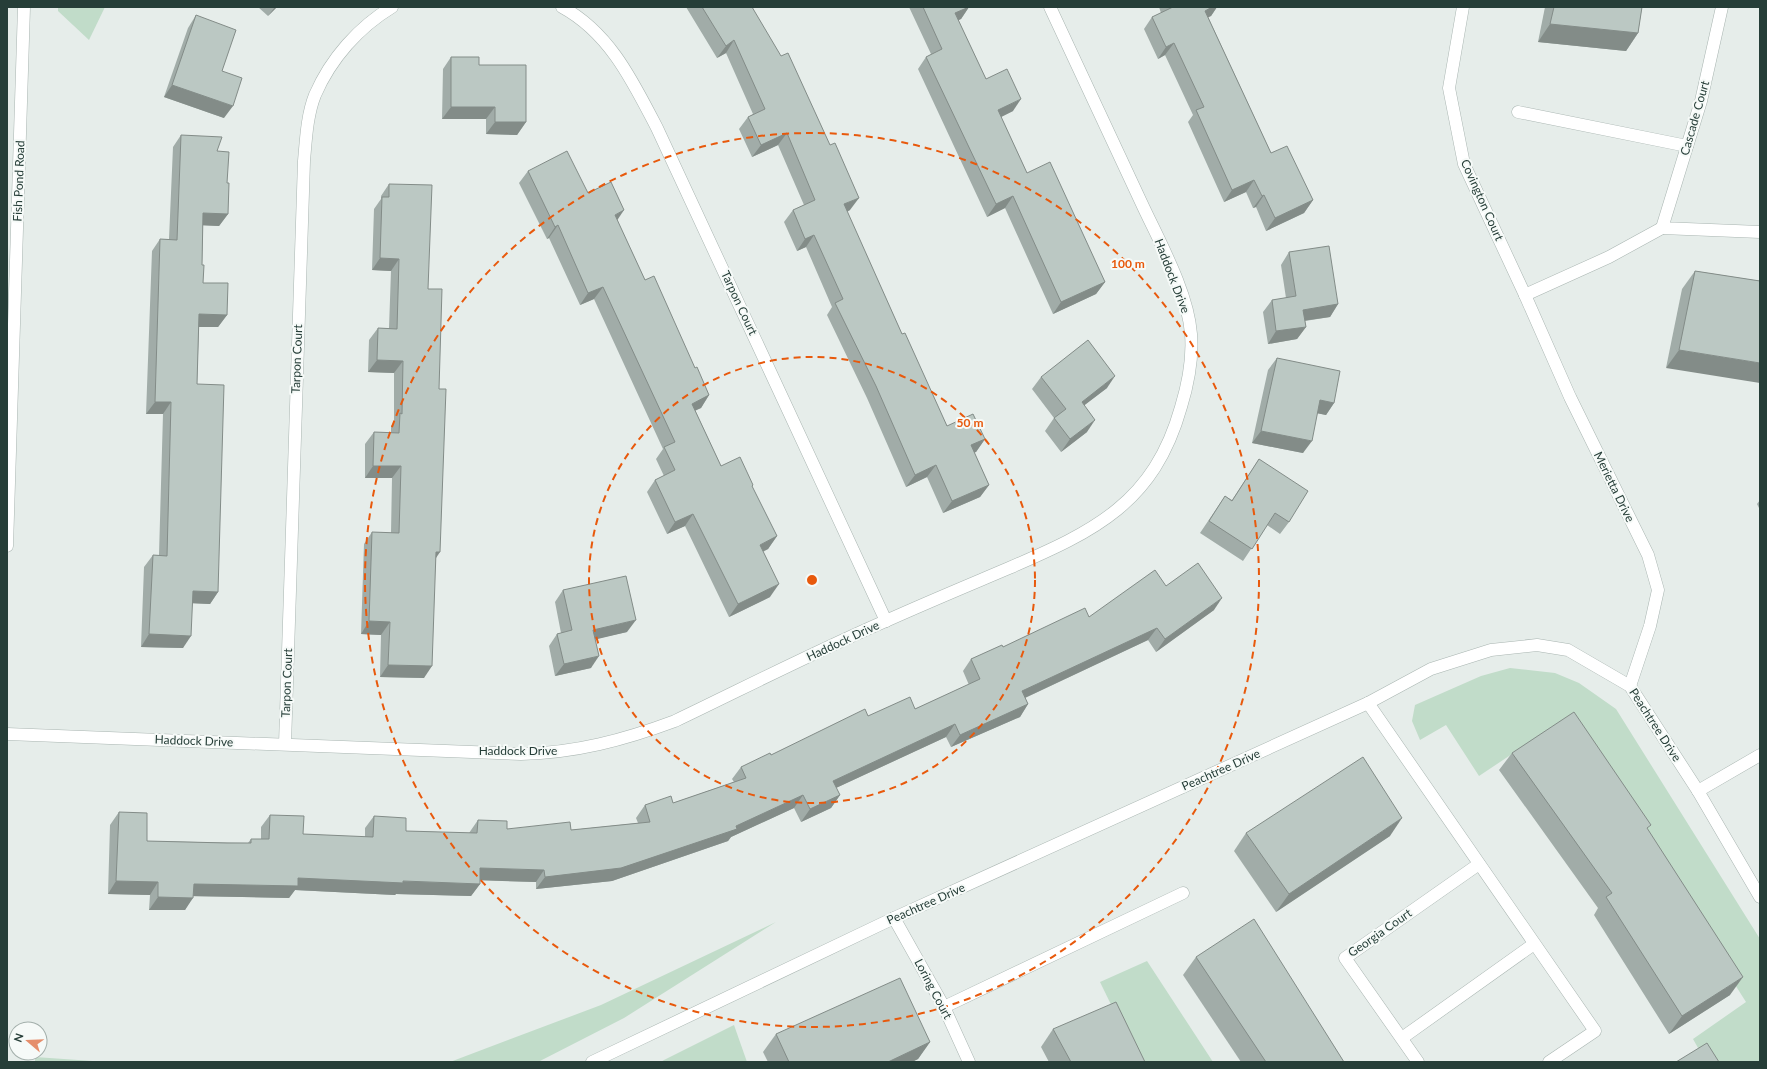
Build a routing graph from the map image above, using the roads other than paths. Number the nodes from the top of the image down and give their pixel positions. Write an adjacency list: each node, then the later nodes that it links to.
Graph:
1 (24, 7): 12 (street, Fish Pond Road)
2 (392, 7): 18 (street, Tarpon Court)
3 (562, 7): 14 (street, Tarpon Court)
4 (1050, 7): 14 (street, Haddock Drive)
5 (1463, 7): 11 (street, Covington Court)
6 (1722, 7): 8 (street, Cascade Court)
7 (1518, 112): 8 (street)
8 (1688, 146): 9 (street, Cascade Court)
9 (1662, 228): 10 (street); 11 (street)
10 (1760, 232)
11 (1525, 295): 15 (street, Merietta Drive)
12 (10, 345): 13 (street, Fish Pond Road)
13 (7, 546)
14 (886, 620): 18 (street, Haddock Drive)
15 (1630, 686): 16 (street, Peachtree Drive); 20 (street, Peachtree Drive)
16 (1368, 703): 21 (street); 24 (street, Peachtree Drive)
17 (7, 734): 18 (street, Haddock Drive)
18 (285, 744)
19 (1760, 755): 20 (street)
20 (1698, 791): 23 (street, Peachtree Drive)
21 (1480, 864): 25 (street); 27 (street, Georgia Court)
22 (1183, 893): 26 (street)
23 (1760, 897)
24 (894, 918): 26 (street, Loring Court); 28 (street, Peachtree Drive)
25 (1534, 944): 27 (street); 31 (street)
26 (944, 1007): 29 (street, Loring Court)
27 (1402, 1038): 30 (street, Georgia Court)
28 (592, 1062)
29 (969, 1062)
30 (1418, 1062)
31 (1550, 1062)

